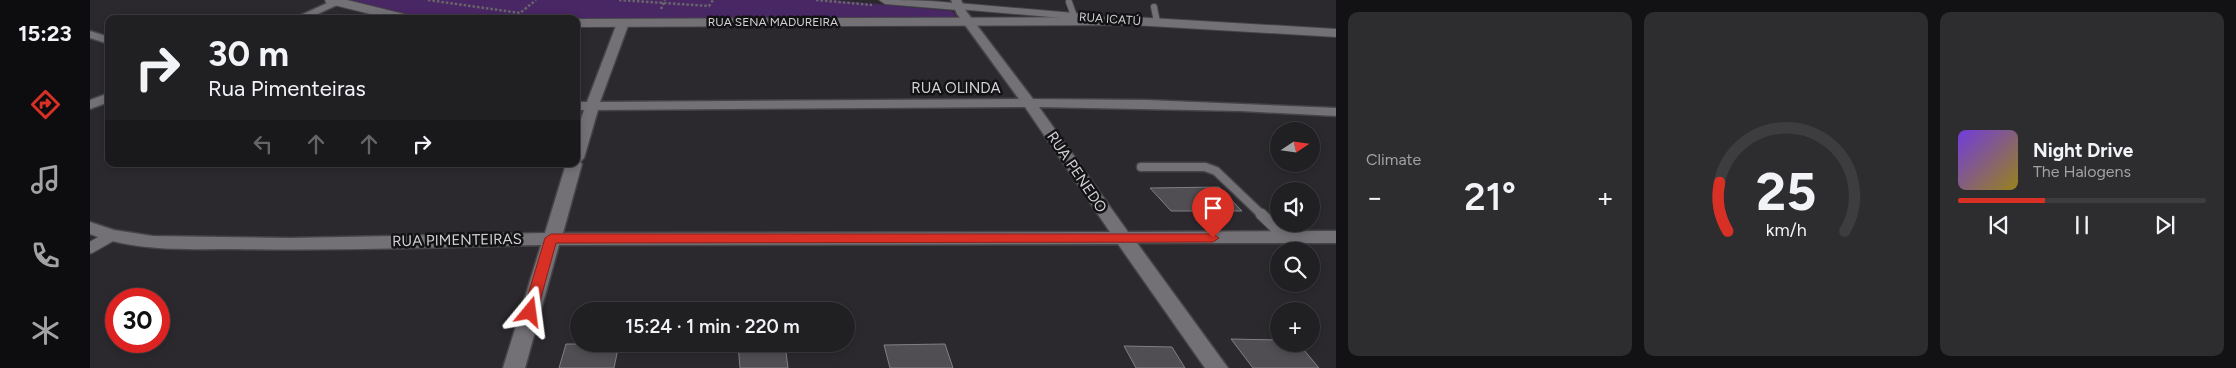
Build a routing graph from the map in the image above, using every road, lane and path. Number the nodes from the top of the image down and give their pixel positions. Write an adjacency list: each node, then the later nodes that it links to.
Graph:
1 (428, 0): 2 (path)
2 (536, 0)
3 (619, 0): 7 (path)
4 (713, 0): 7 (path)
5 (885, 0): 8 (street, RUA ICATÚ)
6 (337, 1): 13 (street); 14 (street)
7 (665, 1): 12 (path)
8 (913, 2): 10 (street, RUA ICATÚ); 18 (street)
9 (1069, 2): 15 (lane)
10 (956, 3): 15 (lane, RUA ICATÚ); 19 (street, RUA PENEDO)
11 (1154, 7): 20 (lane)
12 (661, 10)
13 (306, 15)
14 (391, 15)
15 (1074, 16): 17 (lane, RUA ICATÚ)
16 (580, 20): 21 (street, RUA SENA MADUREIRA)
17 (1133, 21): 19 (street, RUA SENA MADUREIRA); 20 (street, RUA ICATÚ)
18 (920, 22): 19 (street, RUA SENA MADUREIRA); 21 (street, RUA SENA MADUREIRA)
19 (969, 22): 26 (street, RUA PENEDO)
20 (1157, 22): 22 (street, RUA ICATÚ)
21 (624, 23): 29 (street)
22 (1336, 33)
23 (90, 34): 24 (street)
24 (105, 39)
25 (105, 99): 27 (street)
26 (1030, 104): 29 (street, RUA OLINDA); 30 (street, RUA OLINDA); 38 (street, RUA PENEDO)
27 (90, 105)
28 (580, 106): 29 (street, RUA OLINDA)
29 (592, 106): 31 (street)
30 (1336, 112)
31 (580, 145)
32 (573, 167): 37 (street)
33 (1141, 167): 39 (lane)
34 (90, 228): 35 (street, RUA PIMENTEIRAS)
35 (111, 236): 37 (street, RUA PIMENTEIRAS); 40 (lane)
36 (1336, 237): 39 (street, RUA PIMENTEIRAS)
37 (551, 238): 38 (street, RUA PIMENTEIRAS); 41 (street)
38 (1123, 238): 39 (street, RUA PIMENTEIRAS); 42 (street, RUA PENEDO)
39 (1285, 238)
40 (90, 248)
41 (514, 368)
42 (1217, 368)

